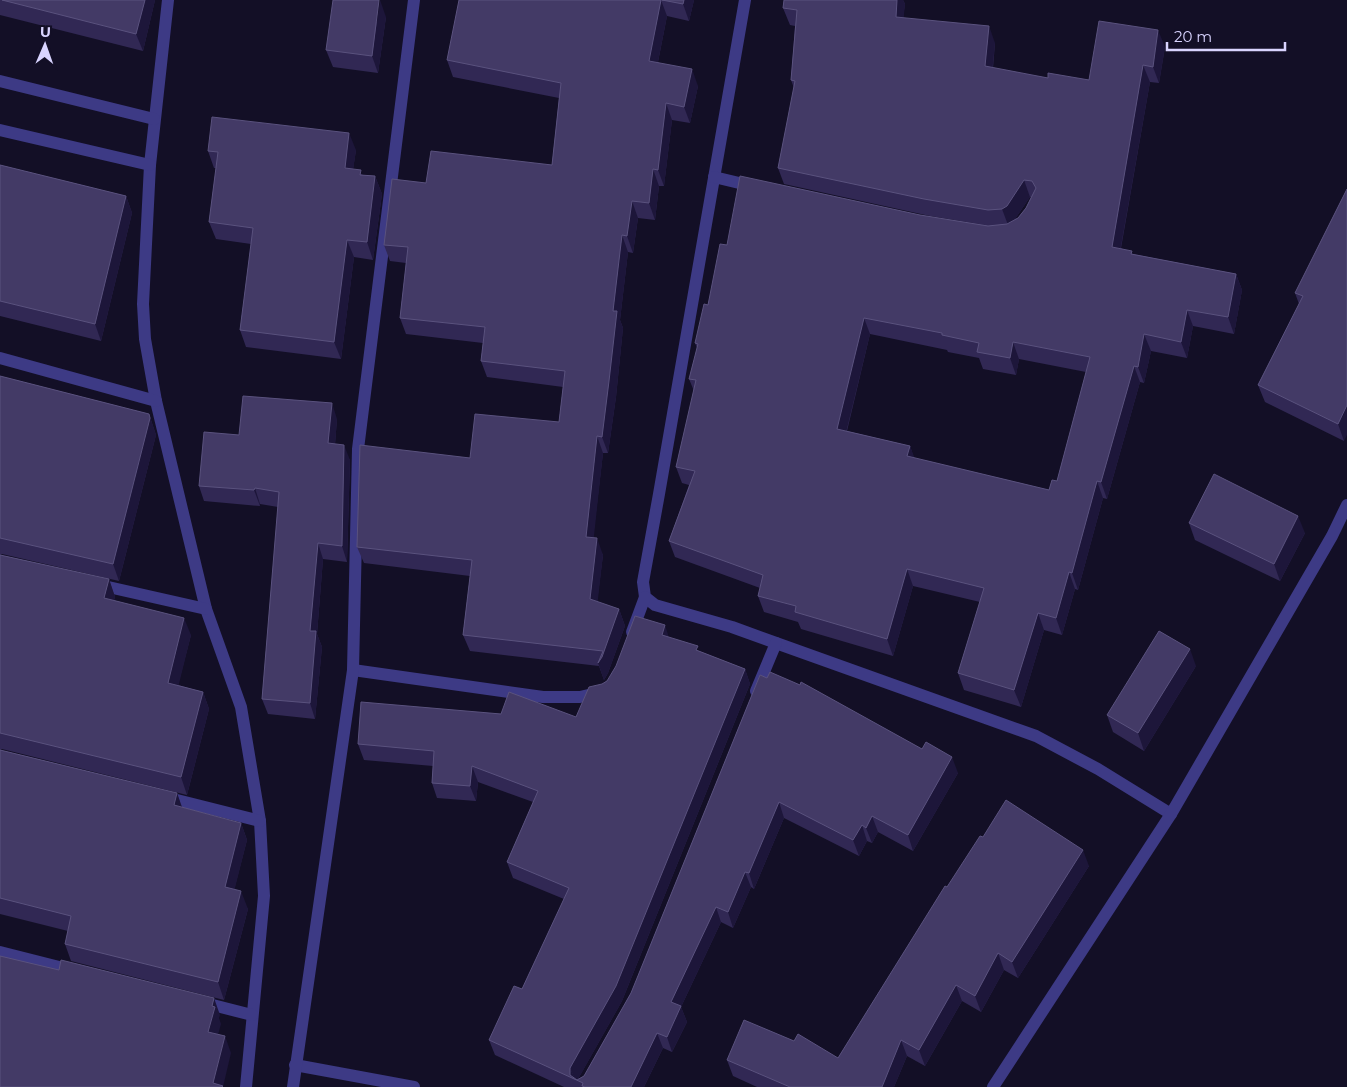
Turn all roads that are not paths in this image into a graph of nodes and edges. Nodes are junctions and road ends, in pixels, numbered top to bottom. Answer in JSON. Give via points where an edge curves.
{"nodes":[{"id":1,"x":168,"y":0,"type":"edge"},
{"id":2,"x":414,"y":0,"type":"edge"},
{"id":3,"x":745,"y":0,"type":"edge"},
{"id":4,"x":0,"y":81,"type":"edge"},
{"id":5,"x":154,"y":119,"type":"junction"},
{"id":6,"x":0,"y":130,"type":"edge"},
{"id":7,"x":150,"y":165,"type":"junction"},
{"id":8,"x":714,"y":177,"type":"junction"},
{"id":9,"x":770,"y":190,"type":"edge"},
{"id":10,"x":0,"y":358,"type":"edge"},
{"id":11,"x":156,"y":401,"type":"junction"},
{"id":12,"x":1347,"y":505,"type":"edge"},
{"id":13,"x":84,"y":581,"type":"edge"},
{"id":14,"x":645,"y":597,"type":"junction"},
{"id":15,"x":206,"y":609,"type":"junction"},
{"id":16,"x":629,"y":641,"type":"edge"},
{"id":17,"x":776,"y":643,"type":"junction"},
{"id":18,"x":353,"y":670,"type":"junction"},
{"id":19,"x":611,"y":684,"type":"edge"},
{"id":20,"x":750,"y":706,"type":"edge"},
{"id":21,"x":154,"y":795,"type":"edge"},
{"id":22,"x":1171,"y":814,"type":"junction"},
{"id":23,"x":260,"y":821,"type":"junction"},
{"id":24,"x":0,"y":952,"type":"edge"},
{"id":25,"x":84,"y":973,"type":"edge"},
{"id":26,"x":187,"y":999,"type":"edge"},
{"id":27,"x":252,"y":1015,"type":"junction"},
{"id":28,"x":295,"y":1065,"type":"junction"},
{"id":29,"x":246,"y":1087,"type":"edge"},
{"id":30,"x":293,"y":1087,"type":"edge"},
{"id":31,"x":414,"y":1087,"type":"edge"},
{"id":32,"x":993,"y":1087,"type":"edge"}],
"edges":[{"from":1,"to":5,"type":"street"},
{"from":2,"to":18,"type":"street","via":[[358,449]]},
{"from":3,"to":8,"type":"street"},
{"from":4,"to":5,"type":"street"},
{"from":5,"to":7,"type":"street"},
{"from":6,"to":7,"type":"street"},
{"from":7,"to":11,"type":"street","via":[[143,304],[145,339]]},
{"from":8,"to":9,"type":"street"},
{"from":8,"to":14,"type":"street","via":[[643,582]]},
{"from":10,"to":11,"type":"street"},
{"from":11,"to":15,"type":"street"},
{"from":12,"to":22,"type":"street"},
{"from":13,"to":15,"type":"street"},
{"from":14,"to":16,"type":"street"},
{"from":14,"to":17,"type":"street","via":[[655,605]]},
{"from":15,"to":23,"type":"street","via":[[240,708]]},
{"from":17,"to":20,"type":"street"},
{"from":17,"to":22,"type":"street","via":[[1036,736]]},
{"from":18,"to":19,"type":"street","via":[[543,697],[580,697],[606,691]]},
{"from":18,"to":28,"type":"street"},
{"from":21,"to":23,"type":"street"},
{"from":22,"to":32,"type":"street"},
{"from":23,"to":27,"type":"street","via":[[264,896]]},
{"from":24,"to":25,"type":"street"},
{"from":26,"to":27,"type":"street"},
{"from":27,"to":29,"type":"street"},
{"from":28,"to":30,"type":"street"},
{"from":28,"to":31,"type":"street"}]}
